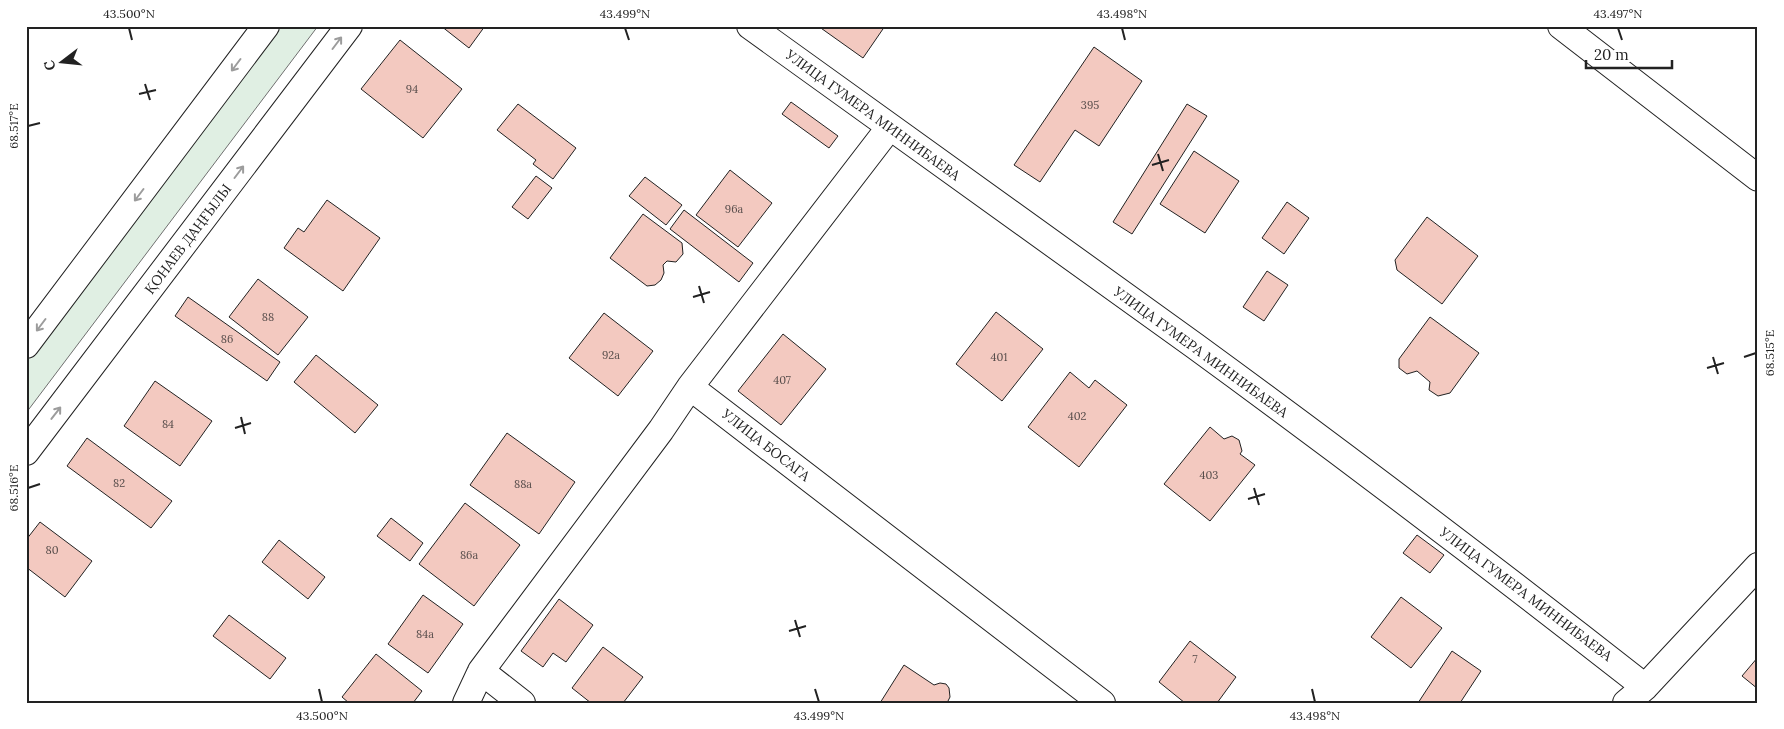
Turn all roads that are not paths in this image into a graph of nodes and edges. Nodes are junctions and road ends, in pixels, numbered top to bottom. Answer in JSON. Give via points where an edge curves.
{"nodes":[{"id":1,"x":266,"y":26,"type":"edge"},
{"id":2,"x":349,"y":26,"type":"edge"},
{"id":3,"x":750,"y":26,"type":"edge"},
{"id":4,"x":1561,"y":26,"type":"edge"},
{"id":5,"x":889,"y":128,"type":"junction"},
{"id":6,"x":1758,"y":178,"type":"edge"},
{"id":7,"x":26,"y":345,"type":"edge"},
{"id":8,"x":690,"y":387,"type":"junction"},
{"id":9,"x":26,"y":452,"type":"edge"},
{"id":10,"x":1756,"y":572,"type":"edge"},
{"id":11,"x":481,"y":671,"type":"junction"},
{"id":12,"x":1636,"y":695,"type":"edge"},
{"id":13,"x":466,"y":703,"type":"edge"},
{"id":14,"x":522,"y":703,"type":"edge"},
{"id":15,"x":1102,"y":703,"type":"edge"}],
"edges":[{"from":1,"to":7,"type":"street","one_way":true},
{"from":9,"to":2,"type":"street","name":"ҚОНАЕВ ДАҢҒЫЛЫ","one_way":true},
{"from":3,"to":5,"type":"street","name":"УЛИЦА ГУМЕРА МИННИБАЕВА"},
{"from":4,"to":6,"type":"street"},
{"from":5,"to":8,"type":"street"},
{"from":5,"to":12,"type":"street","name":"УЛИЦА ГУМЕРА МИННИБАЕВА","via":[[1203,352],[1512,583]]},
{"from":8,"to":11,"type":"street"},
{"from":8,"to":15,"type":"street","name":"УЛИЦА БОСАГА"},
{"from":10,"to":12,"type":"street"},
{"from":11,"to":13,"type":"street"},
{"from":11,"to":14,"type":"street"}]}
